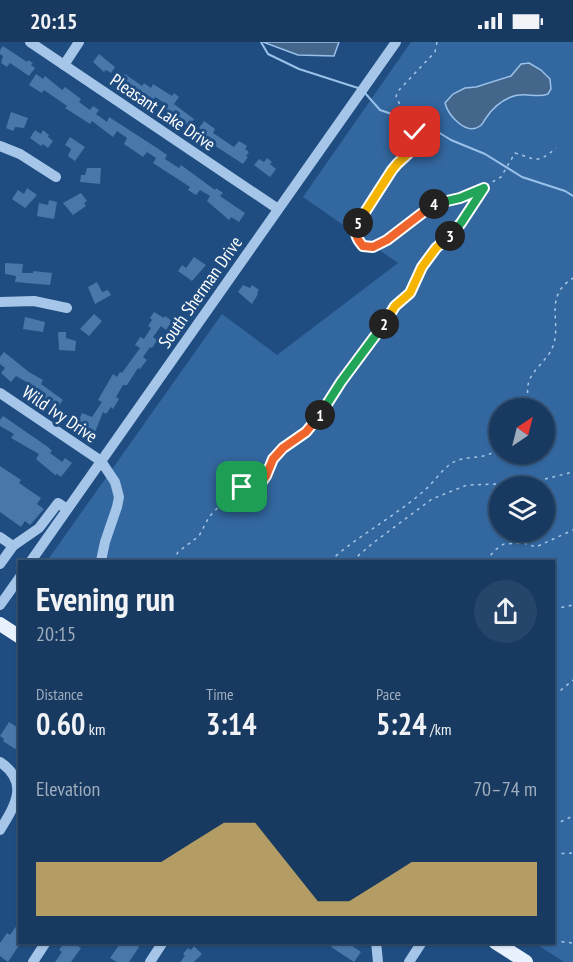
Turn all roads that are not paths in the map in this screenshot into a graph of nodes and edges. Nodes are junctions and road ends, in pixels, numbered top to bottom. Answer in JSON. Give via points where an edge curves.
{"nodes":[{"id":1,"x":30,"y":42,"type":"edge"},
{"id":2,"x":79,"y":42,"type":"edge"},
{"id":3,"x":396,"y":42,"type":"edge"},
{"id":4,"x":64,"y":65,"type":"junction"},
{"id":5,"x":0,"y":146,"type":"edge"},
{"id":6,"x":56,"y":177,"type":"dead end"},
{"id":7,"x":278,"y":209,"type":"junction"},
{"id":8,"x":0,"y":302,"type":"edge"},
{"id":9,"x":67,"y":308,"type":"dead end"},
{"id":10,"x":0,"y":393,"type":"edge"},
{"id":11,"x":101,"y":461,"type":"junction"},
{"id":12,"x":67,"y":509,"type":"junction"},
{"id":13,"x":0,"y":537,"type":"edge"},
{"id":14,"x":13,"y":546,"type":"junction"},
{"id":15,"x":32,"y":560,"type":"edge"},
{"id":16,"x":101,"y":560,"type":"edge"},
{"id":17,"x":0,"y":564,"type":"edge"},
{"id":18,"x":18,"y":580,"type":"edge"},
{"id":19,"x":0,"y":605,"type":"edge"},
{"id":20,"x":0,"y":624,"type":"edge"},
{"id":21,"x":18,"y":636,"type":"edge"},
{"id":22,"x":0,"y":762,"type":"edge"},
{"id":23,"x":0,"y":830,"type":"edge"},
{"id":24,"x":45,"y":944,"type":"edge"},
{"id":25,"x":162,"y":944,"type":"edge"},
{"id":26,"x":376,"y":944,"type":"edge"},
{"id":27,"x":421,"y":944,"type":"edge"},
{"id":28,"x":498,"y":944,"type":"edge"},
{"id":29,"x":33,"y":962,"type":"edge"},
{"id":30,"x":150,"y":962,"type":"edge"},
{"id":31,"x":378,"y":962,"type":"edge"},
{"id":32,"x":409,"y":962,"type":"edge"},
{"id":33,"x":526,"y":962,"type":"edge"}],
"edges":[{"from":1,"to":4,"type":"street","name":"Pleasant Lake Drive"},
{"from":2,"to":4,"type":"street"},
{"from":3,"to":7,"type":"street","name":"South Sherman Drive"},
{"from":4,"to":7,"type":"street","name":"Pleasant Lake Drive"},
{"from":5,"to":6,"type":"street"},
{"from":7,"to":11,"type":"street","name":"South Sherman Drive"},
{"from":8,"to":9,"type":"street","via":[[34,301]]},
{"from":10,"to":11,"type":"street","name":"Wild Ivy Drive"},
{"from":11,"to":12,"type":"street","name":"South Sherman Drive"},
{"from":11,"to":16,"type":"street","via":[[119,496]]},
{"from":12,"to":14,"type":"street","via":[[58,503],[39,528]]},
{"from":12,"to":15,"type":"street","name":"South Sherman Drive"},
{"from":13,"to":14,"type":"street"},
{"from":14,"to":17,"type":"street"},
{"from":18,"to":19,"type":"street"},
{"from":20,"to":21,"type":"main road"},
{"from":22,"to":23,"type":"street","via":[[15,779],[18,793]]},
{"from":24,"to":29,"type":"street"},
{"from":25,"to":30,"type":"street"},
{"from":26,"to":31,"type":"street"},
{"from":27,"to":32,"type":"street"},
{"from":28,"to":33,"type":"main road"}]}
